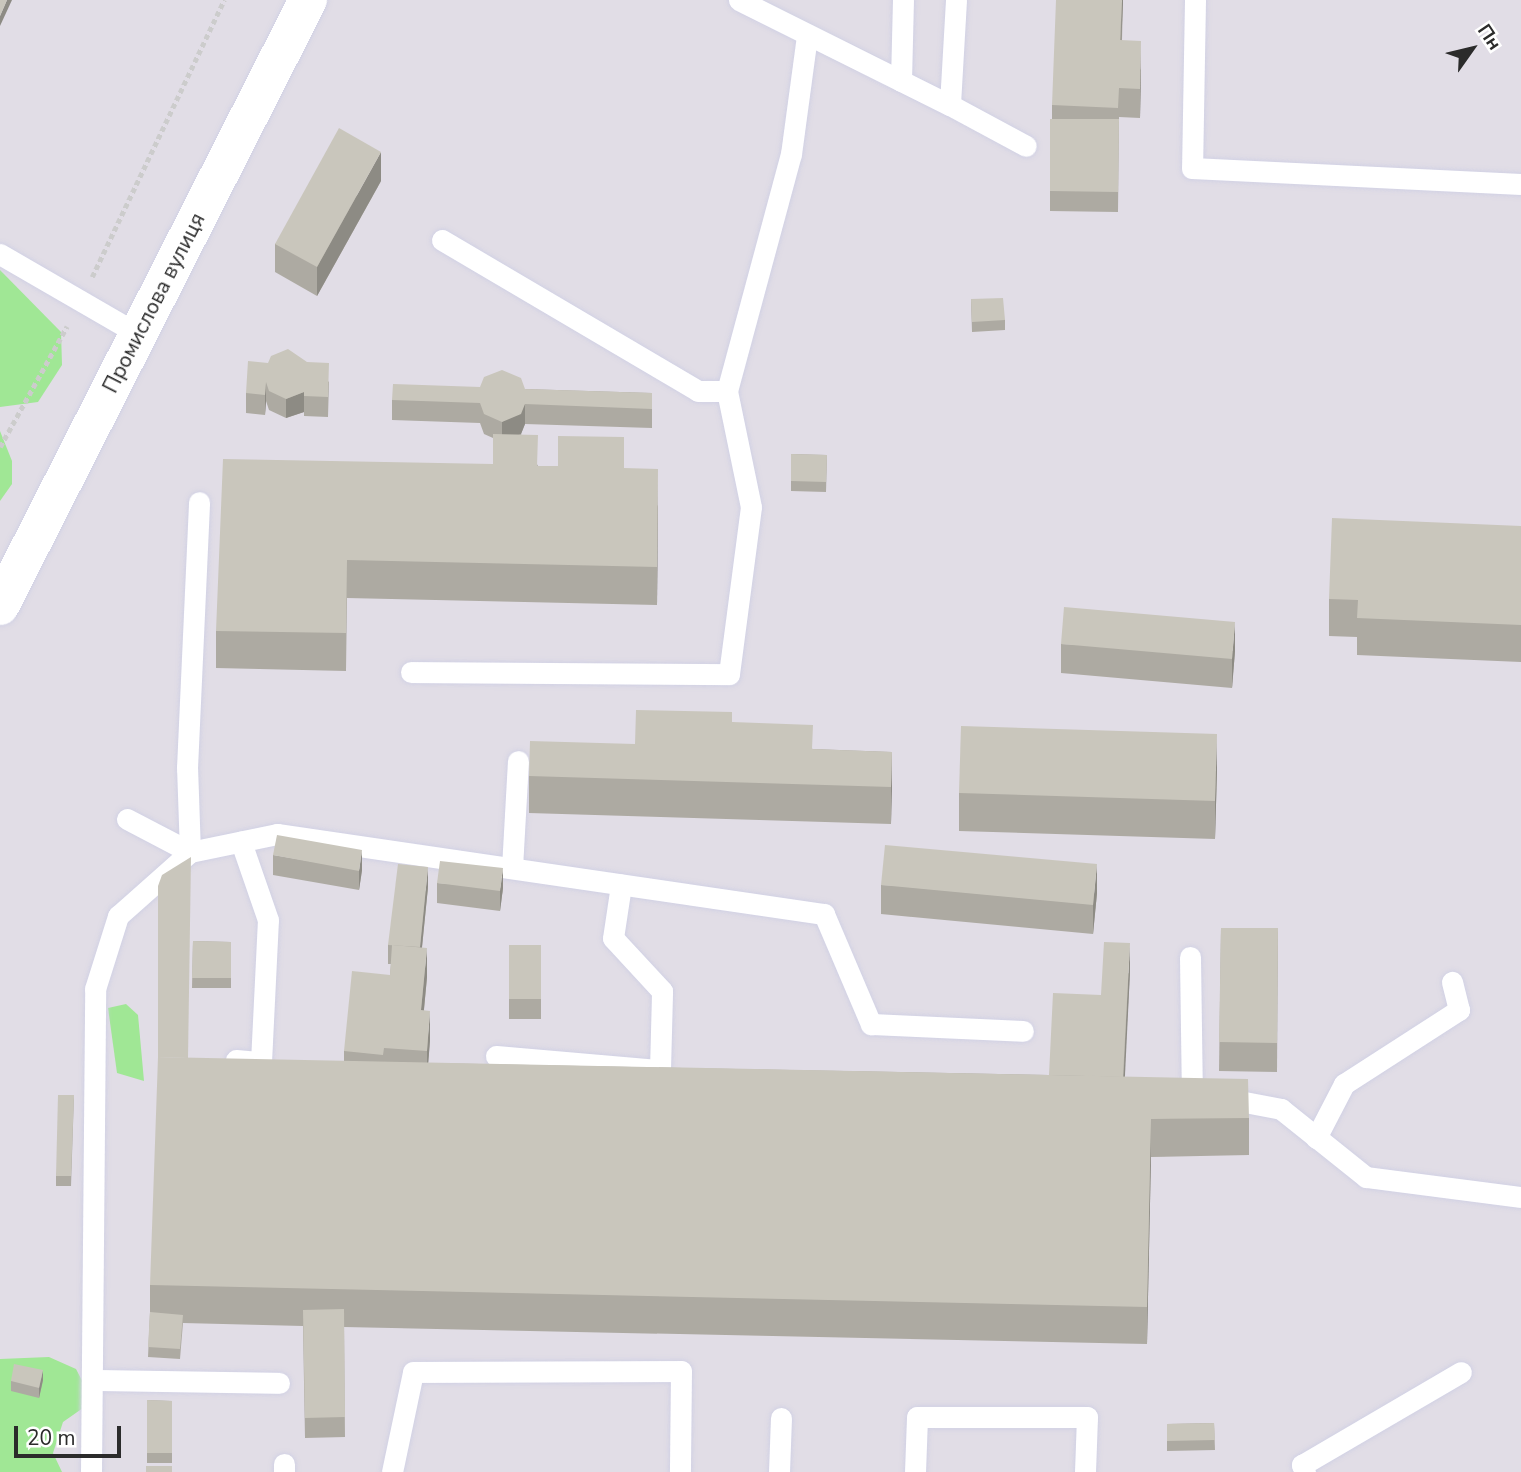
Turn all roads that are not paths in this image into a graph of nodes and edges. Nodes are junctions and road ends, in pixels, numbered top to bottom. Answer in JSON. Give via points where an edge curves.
{"nodes":[{"id":1,"x":308,"y":0,"type":"edge"},
{"id":2,"x":739,"y":0,"type":"edge"},
{"id":3,"x":903,"y":0,"type":"edge"},
{"id":4,"x":956,"y":0,"type":"edge"},
{"id":5,"x":1195,"y":0,"type":"edge"},
{"id":6,"x":807,"y":35,"type":"junction"},
{"id":7,"x":901,"y":81,"type":"junction"},
{"id":8,"x":950,"y":105,"type":"junction"},
{"id":9,"x":1026,"y":146,"type":"dead end"},
{"id":10,"x":1521,"y":184,"type":"edge"},
{"id":11,"x":442,"y":240,"type":"dead end"},
{"id":12,"x":0,"y":254,"type":"edge"},
{"id":13,"x":138,"y":334,"type":"junction"},
{"id":14,"x":727,"y":391,"type":"junction"},
{"id":15,"x":199,"y":502,"type":"dead end"},
{"id":16,"x":0,"y":606,"type":"edge"},
{"id":17,"x":411,"y":672,"type":"dead end"},
{"id":18,"x":517,"y":761,"type":"dead end"},
{"id":19,"x":127,"y":819,"type":"dead end"},
{"id":20,"x":241,"y":842,"type":"junction"},
{"id":21,"x":190,"y":852,"type":"junction"},
{"id":22,"x":512,"y":868,"type":"junction"},
{"id":23,"x":621,"y":884,"type":"junction"},
{"id":24,"x":1190,"y":957,"type":"dead end"},
{"id":25,"x":1452,"y":982,"type":"dead end"},
{"id":26,"x":1023,"y":1031,"type":"dead end"},
{"id":27,"x":496,"y":1056,"type":"dead end"},
{"id":28,"x":220,"y":1059,"type":"edge"},
{"id":29,"x":1316,"y":1138,"type":"junction"},
{"id":30,"x":1521,"y":1197,"type":"edge"},
{"id":31,"x":1461,"y":1372,"type":"dead end"},
{"id":32,"x":92,"y":1380,"type":"junction"},
{"id":33,"x":278,"y":1383,"type":"dead end"},
{"id":34,"x":781,"y":1418,"type":"dead end"},
{"id":35,"x":91,"y":1472,"type":"edge"},
{"id":36,"x":391,"y":1472,"type":"edge"},
{"id":37,"x":680,"y":1472,"type":"edge"},
{"id":38,"x":779,"y":1472,"type":"edge"},
{"id":39,"x":915,"y":1472,"type":"edge"},
{"id":40,"x":1086,"y":1472,"type":"edge"},
{"id":41,"x":1305,"y":1472,"type":"edge"}],
"edges":[{"from":1,"to":13,"type":"street","name":"Промислова вулиця"},
{"from":2,"to":6,"type":"lane"},
{"from":3,"to":7,"type":"lane"},
{"from":4,"to":8,"type":"lane"},
{"from":5,"to":10,"type":"lane","via":[[1192,168]]},
{"from":6,"to":7,"type":"lane"},
{"from":6,"to":14,"type":"lane","via":[[791,154]]},
{"from":7,"to":8,"type":"lane"},
{"from":8,"to":9,"type":"lane"},
{"from":11,"to":14,"type":"lane","via":[[698,391]]},
{"from":12,"to":13,"type":"lane"},
{"from":13,"to":16,"type":"street","name":"Промислова вулиця"},
{"from":14,"to":17,"type":"lane","via":[[751,508],[729,674]]},
{"from":15,"to":21,"type":"lane","via":[[187,768]]},
{"from":18,"to":22,"type":"lane"},
{"from":19,"to":21,"type":"lane"},
{"from":20,"to":21,"type":"lane"},
{"from":20,"to":22,"type":"lane","via":[[277,834]]},
{"from":20,"to":28,"type":"lane","via":[[268,920],[261,1062]]},
{"from":21,"to":32,"type":"lane","via":[[118,916],[95,989]]},
{"from":22,"to":23,"type":"lane"},
{"from":23,"to":26,"type":"lane","via":[[824,914],[872,1024]]},
{"from":23,"to":27,"type":"lane","via":[[613,938],[662,991],[660,1070]]},
{"from":24,"to":29,"type":"lane","via":[[1192,1092],[1281,1109]]},
{"from":25,"to":29,"type":"lane","via":[[1459,1010],[1344,1084]]},
{"from":29,"to":30,"type":"lane","via":[[1366,1177]]},
{"from":31,"to":41,"type":"lane","via":[[1302,1465]]},
{"from":32,"to":33,"type":"lane"},
{"from":32,"to":35,"type":"lane"},
{"from":34,"to":38,"type":"lane"},
{"from":36,"to":37,"type":"lane","via":[[413,1372],[681,1371]]},
{"from":39,"to":40,"type":"lane","via":[[917,1417],[1087,1417]]}]}
